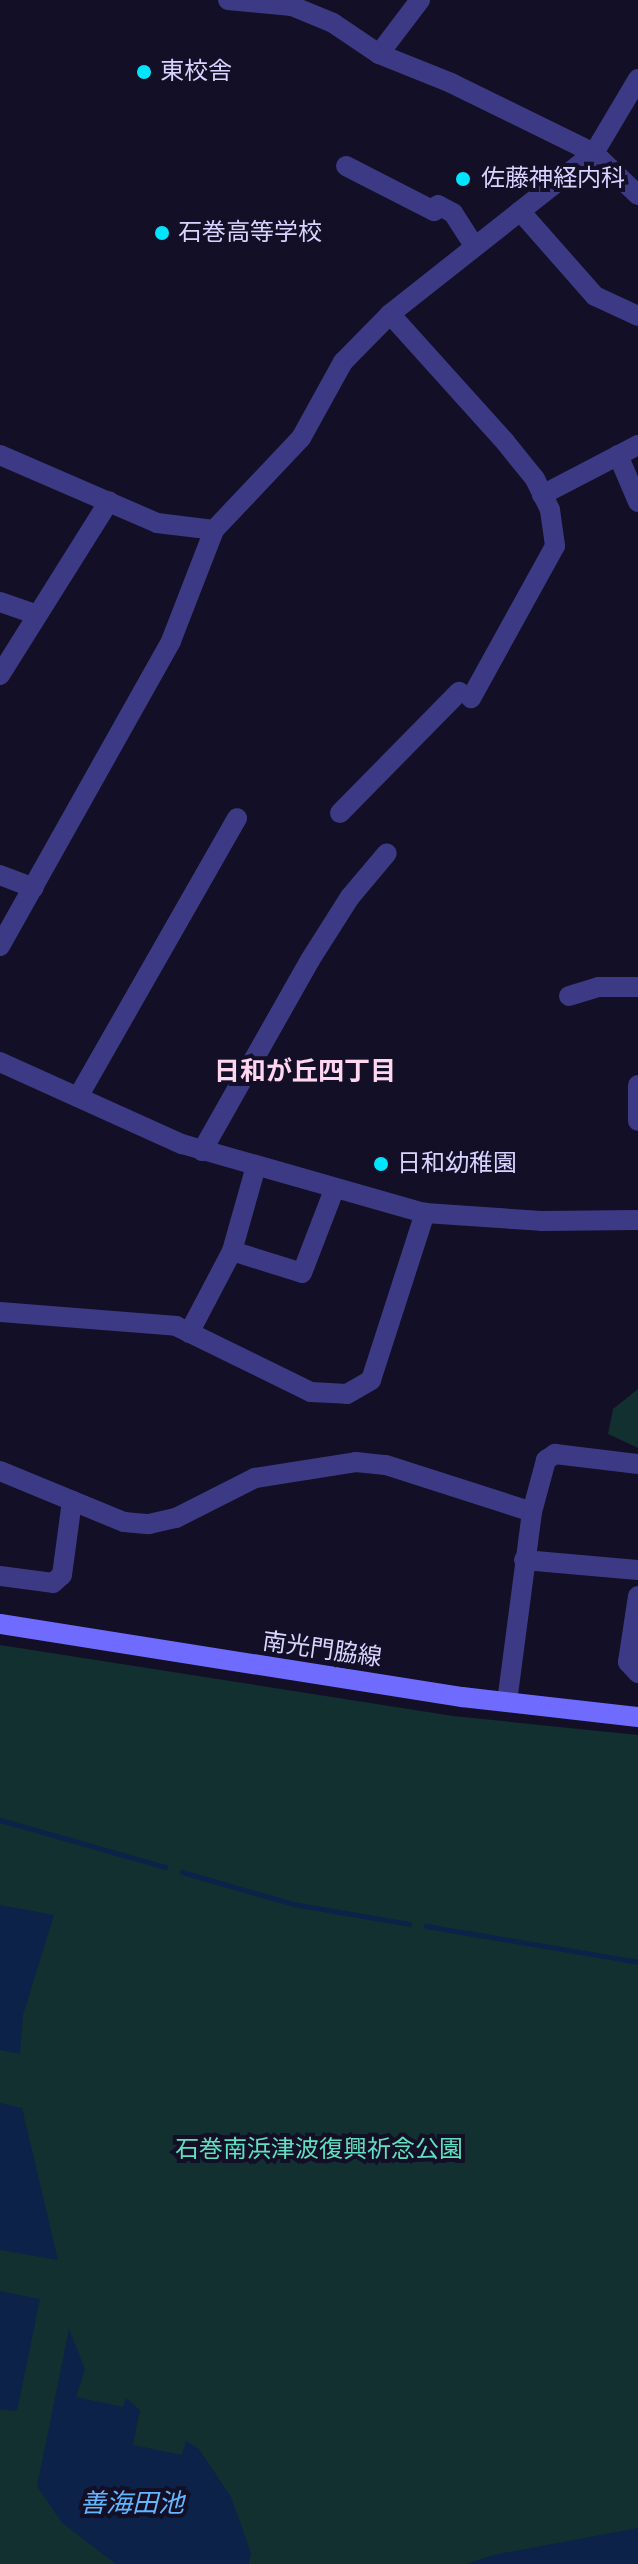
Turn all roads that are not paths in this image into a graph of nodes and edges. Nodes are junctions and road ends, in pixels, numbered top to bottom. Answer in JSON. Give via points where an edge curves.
{"nodes":[{"id":1,"x":228,"y":0,"type":"edge"},
{"id":2,"x":420,"y":0,"type":"edge"},
{"id":3,"x":293,"y":3,"type":"edge"},
{"id":4,"x":379,"y":54,"type":"junction"},
{"id":5,"x":638,"y":79,"type":"edge"},
{"id":6,"x":594,"y":153,"type":"junction"},
{"id":7,"x":346,"y":166,"type":"dead end"},
{"id":8,"x":638,"y":195,"type":"edge"},
{"id":9,"x":520,"y":211,"type":"junction"},
{"id":10,"x":475,"y":247,"type":"junction"},
{"id":11,"x":390,"y":314,"type":"junction"},
{"id":12,"x":638,"y":316,"type":"edge"},
{"id":13,"x":638,"y":445,"type":"edge"},
{"id":14,"x":0,"y":455,"type":"edge"},
{"id":15,"x":618,"y":455,"type":"junction"},
{"id":16,"x":542,"y":495,"type":"junction"},
{"id":17,"x":109,"y":501,"type":"junction"},
{"id":18,"x":638,"y":502,"type":"edge"},
{"id":19,"x":214,"y":530,"type":"junction"},
{"id":20,"x":0,"y":602,"type":"edge"},
{"id":21,"x":37,"y":615,"type":"junction"},
{"id":22,"x":0,"y":675,"type":"edge"},
{"id":23,"x":340,"y":813,"type":"dead end"},
{"id":24,"x":237,"y":818,"type":"dead end"},
{"id":25,"x":387,"y":853,"type":"dead end"},
{"id":26,"x":0,"y":875,"type":"edge"},
{"id":27,"x":34,"y":888,"type":"junction"},
{"id":28,"x":0,"y":946,"type":"edge"},
{"id":29,"x":638,"y":987,"type":"edge"},
{"id":30,"x":569,"y":996,"type":"dead end"},
{"id":31,"x":0,"y":1062,"type":"edge"},
{"id":32,"x":638,"y":1085,"type":"edge"},
{"id":33,"x":78,"y":1097,"type":"junction"},
{"id":34,"x":638,"y":1121,"type":"edge"},
{"id":35,"x":202,"y":1151,"type":"junction"},
{"id":36,"x":256,"y":1166,"type":"junction"},
{"id":37,"x":334,"y":1190,"type":"junction"},
{"id":38,"x":425,"y":1213,"type":"junction"},
{"id":39,"x":638,"y":1220,"type":"edge"},
{"id":40,"x":232,"y":1251,"type":"junction"},
{"id":41,"x":0,"y":1312,"type":"edge"},
{"id":42,"x":189,"y":1333,"type":"junction"},
{"id":43,"x":638,"y":1464,"type":"edge"},
{"id":44,"x":0,"y":1471,"type":"edge"},
{"id":45,"x":72,"y":1501,"type":"junction"},
{"id":46,"x":532,"y":1512,"type":"junction"},
{"id":47,"x":524,"y":1560,"type":"junction"},
{"id":48,"x":638,"y":1570,"type":"edge"},
{"id":49,"x":0,"y":1576,"type":"edge"},
{"id":50,"x":638,"y":1596,"type":"edge"},
{"id":51,"x":0,"y":1624,"type":"edge"},
{"id":52,"x":638,"y":1673,"type":"edge"},
{"id":53,"x":507,"y":1702,"type":"junction"},
{"id":54,"x":638,"y":1717,"type":"edge"}],
"edges":[{"from":1,"to":3,"type":"street"},
{"from":2,"to":4,"type":"street"},
{"from":3,"to":4,"type":"street"},
{"from":4,"to":6,"type":"street"},
{"from":5,"to":6,"type":"street"},
{"from":6,"to":8,"type":"street"},
{"from":6,"to":9,"type":"street"},
{"from":7,"to":10,"type":"street","via":[[434,211],[438,205],[453,213]]},
{"from":9,"to":10,"type":"street"},
{"from":9,"to":12,"type":"street","via":[[595,296]]},
{"from":10,"to":11,"type":"street"},
{"from":11,"to":16,"type":"street","via":[[506,443]]},
{"from":11,"to":19,"type":"street","via":[[343,362],[301,438]]},
{"from":13,"to":15,"type":"street"},
{"from":14,"to":17,"type":"street"},
{"from":15,"to":16,"type":"street"},
{"from":15,"to":18,"type":"street"},
{"from":16,"to":23,"type":"street","via":[[555,546],[465,695]]},
{"from":17,"to":19,"type":"street","via":[[157,523]]},
{"from":17,"to":21,"type":"street"},
{"from":19,"to":27,"type":"street","via":[[171,641]]},
{"from":20,"to":21,"type":"street"},
{"from":21,"to":22,"type":"street"},
{"from":24,"to":33,"type":"street"},
{"from":25,"to":35,"type":"street","via":[[350,897],[310,960]]},
{"from":26,"to":27,"type":"street"},
{"from":27,"to":28,"type":"street"},
{"from":29,"to":30,"type":"street","via":[[598,987]]},
{"from":31,"to":33,"type":"street"},
{"from":32,"to":34,"type":"street"},
{"from":33,"to":35,"type":"street"},
{"from":35,"to":36,"type":"street"},
{"from":36,"to":37,"type":"street"},
{"from":36,"to":40,"type":"street"},
{"from":37,"to":38,"type":"street"},
{"from":37,"to":40,"type":"street","via":[[302,1273]]},
{"from":38,"to":39,"type":"street","via":[[541,1221]]},
{"from":38,"to":42,"type":"street","via":[[371,1380],[362,1388],[327,1397],[311,1392]]},
{"from":40,"to":42,"type":"street"},
{"from":41,"to":42,"type":"street","via":[[122,1319],[176,1326]]},
{"from":43,"to":46,"type":"street","via":[[555,1454],[546,1460]]},
{"from":44,"to":45,"type":"street"},
{"from":45,"to":46,"type":"street","via":[[124,1522],[149,1524],[176,1518],[255,1478],[356,1462],[386,1465]]},
{"from":45,"to":49,"type":"street","via":[[62,1575],[53,1583]]},
{"from":46,"to":47,"type":"street"},
{"from":47,"to":48,"type":"street"},
{"from":47,"to":53,"type":"street"},
{"from":50,"to":52,"type":"street","via":[[628,1662]]},
{"from":51,"to":53,"type":"street","name":"南光門脇線"},
{"from":53,"to":54,"type":"street","name":"南光門脇線"}]}
